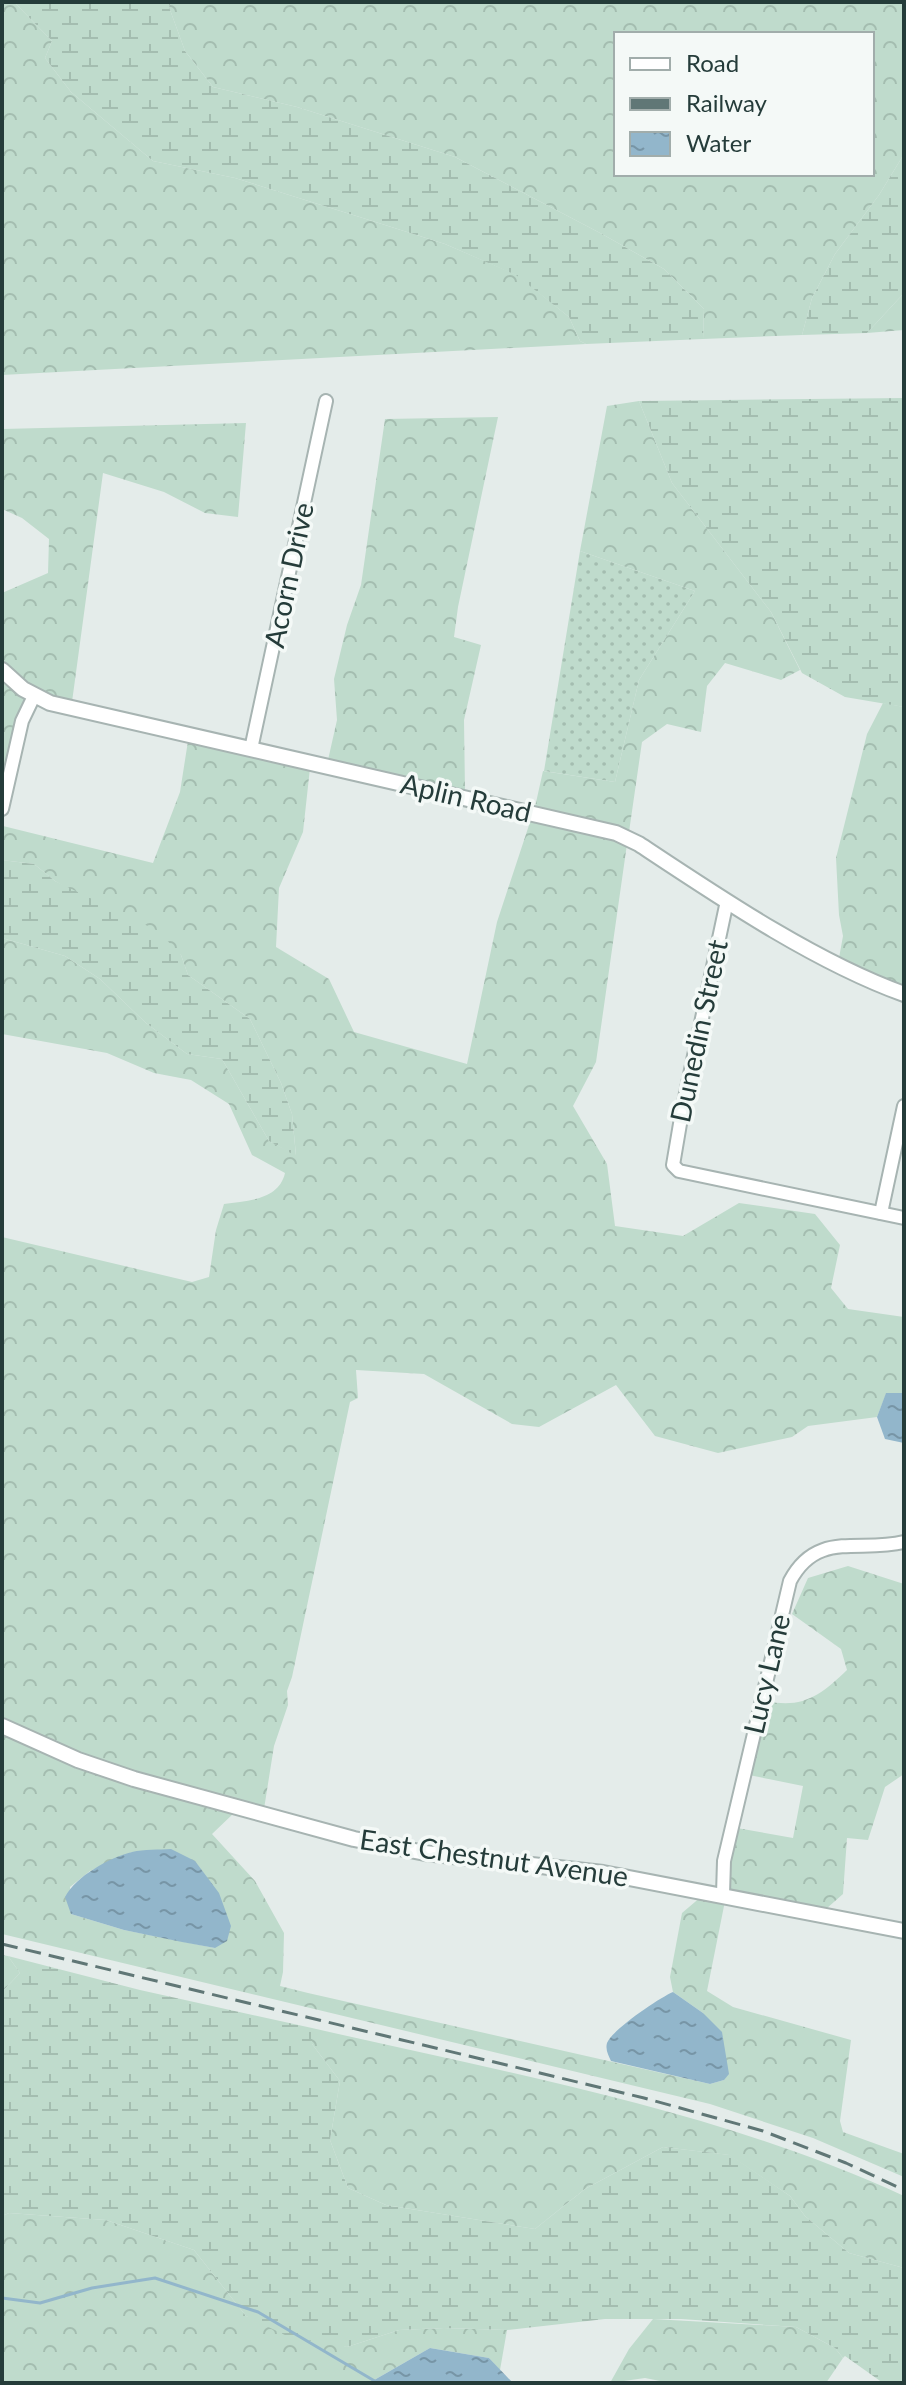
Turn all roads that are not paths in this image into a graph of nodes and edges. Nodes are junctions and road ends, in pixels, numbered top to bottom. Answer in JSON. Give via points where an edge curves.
{"nodes":[{"id":1,"x":326,"y":401,"type":"dead end"},
{"id":2,"x":2,"y":670,"type":"edge"},
{"id":3,"x":34,"y":696,"type":"junction"},
{"id":4,"x":251,"y":749,"type":"junction"},
{"id":5,"x":2,"y":809,"type":"edge"},
{"id":6,"x":727,"y":901,"type":"junction"},
{"id":7,"x":904,"y":994,"type":"edge"},
{"id":8,"x":904,"y":1106,"type":"edge"},
{"id":9,"x":881,"y":1213,"type":"junction"},
{"id":10,"x":904,"y":1218,"type":"edge"},
{"id":11,"x":904,"y":1542,"type":"edge"},
{"id":12,"x":2,"y":1726,"type":"edge"},
{"id":13,"x":723,"y":1894,"type":"junction"},
{"id":14,"x":904,"y":1931,"type":"edge"}],
"edges":[{"from":1,"to":4,"type":"street","name":"Acorn Drive"},
{"from":2,"to":3,"type":"street","name":"Aplin Road"},
{"from":3,"to":4,"type":"street","name":"Aplin Road"},
{"from":3,"to":5,"type":"street","via":[[22,721]]},
{"from":4,"to":6,"type":"street","name":"Aplin Road","via":[[606,830],[639,844]]},
{"from":6,"to":7,"type":"street","name":"Aplin Road","via":[[859,976]]},
{"from":6,"to":9,"type":"street","name":"Dunedin Street","via":[[672,1161],[679,1171]]},
{"from":8,"to":9,"type":"street"},
{"from":9,"to":10,"type":"street"},
{"from":11,"to":13,"type":"street","name":"Lucy Lane","via":[[826,1548],[812,1554],[795,1573],[782,1609],[724,1861]]},
{"from":12,"to":13,"type":"street","name":"East Chestnut Avenue","via":[[113,1772],[354,1839]]},
{"from":13,"to":14,"type":"street","name":"East Chestnut Avenue"}]}
